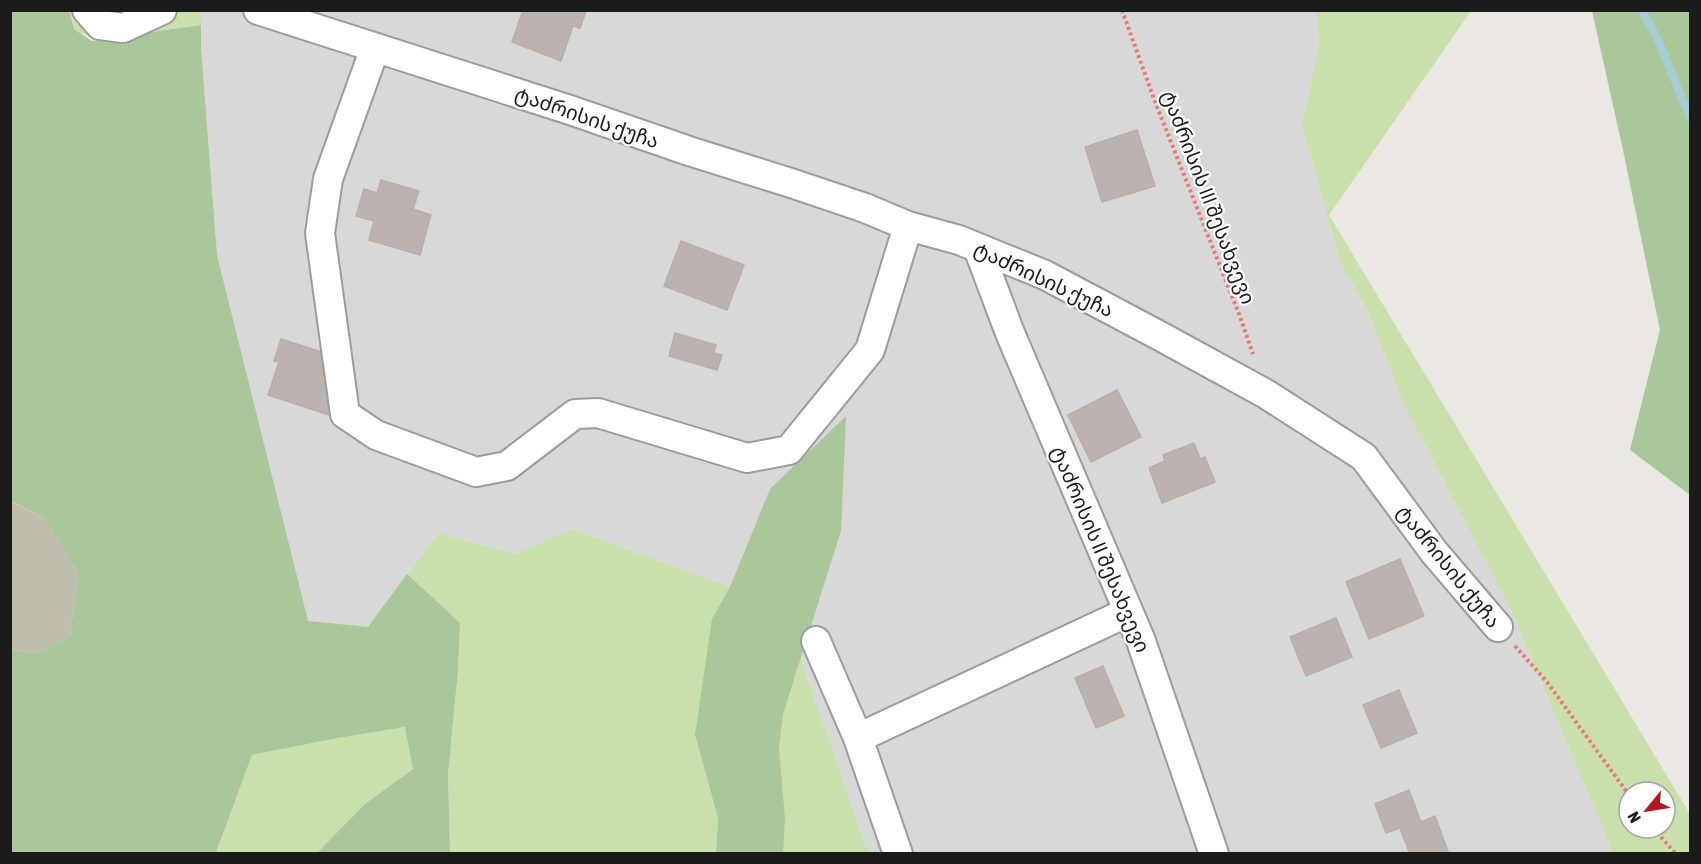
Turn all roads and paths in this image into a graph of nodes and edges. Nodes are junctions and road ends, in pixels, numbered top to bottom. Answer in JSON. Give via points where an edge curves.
{"nodes":[{"id":1,"x":87,"y":10,"type":"edge"},
{"id":2,"x":162,"y":10,"type":"edge"},
{"id":3,"x":258,"y":10,"type":"edge"},
{"id":4,"x":1122,"y":10,"type":"edge"},
{"id":5,"x":375,"y":48,"type":"junction"},
{"id":6,"x":908,"y":226,"type":"junction"},
{"id":7,"x":978,"y":248,"type":"junction"},
{"id":8,"x":1266,"y":394,"type":"junction"},
{"id":9,"x":1128,"y":612,"type":"junction"},
{"id":10,"x":1498,"y":627,"type":"joint"},
{"id":11,"x":816,"y":640,"type":"dead end"},
{"id":12,"x":858,"y":738,"type":"junction"},
{"id":13,"x":1618,"y":780,"type":"edge"},
{"id":14,"x":1664,"y":840,"type":"edge"},
{"id":15,"x":898,"y":854,"type":"edge"},
{"id":16,"x":1214,"y":854,"type":"edge"},
{"id":17,"x":1676,"y":854,"type":"edge"}],
"edges":[{"from":1,"to":2,"type":"street","via":[[100,25],[123,28]]},
{"from":3,"to":5,"type":"street","name":"ტაძრისის ქუჩა"},
{"from":4,"to":8,"type":"path","name":"ტაძრისის III შესახვევი"},
{"from":5,"to":6,"type":"street","name":"ტაძრისის ქუჩა","via":[[794,184]]},
{"from":5,"to":6,"type":"street","via":[[328,179],[320,233],[345,414],[376,435],[476,472],[507,466],[575,414],[598,413],[747,458],[789,450],[870,350]]},
{"from":6,"to":7,"type":"street","name":"ტაძრისის ქუჩა"},
{"from":7,"to":8,"type":"street","name":"ტაძრისის ქუჩა","via":[[1045,274]]},
{"from":7,"to":9,"type":"street","name":"ტაძრისის II შესახვევი"},
{"from":8,"to":10,"type":"street","name":"ტაძრისის ქუჩა","via":[[1364,457],[1434,552]]},
{"from":9,"to":12,"type":"street"},
{"from":9,"to":16,"type":"street","name":"ტაძრისის II შესახვევი"},
{"from":10,"to":13,"type":"path","name":"ტაძრისის ქუჩა","via":[[1547,682]]},
{"from":11,"to":12,"type":"street"},
{"from":12,"to":15,"type":"street"},
{"from":14,"to":17,"type":"path"}]}
